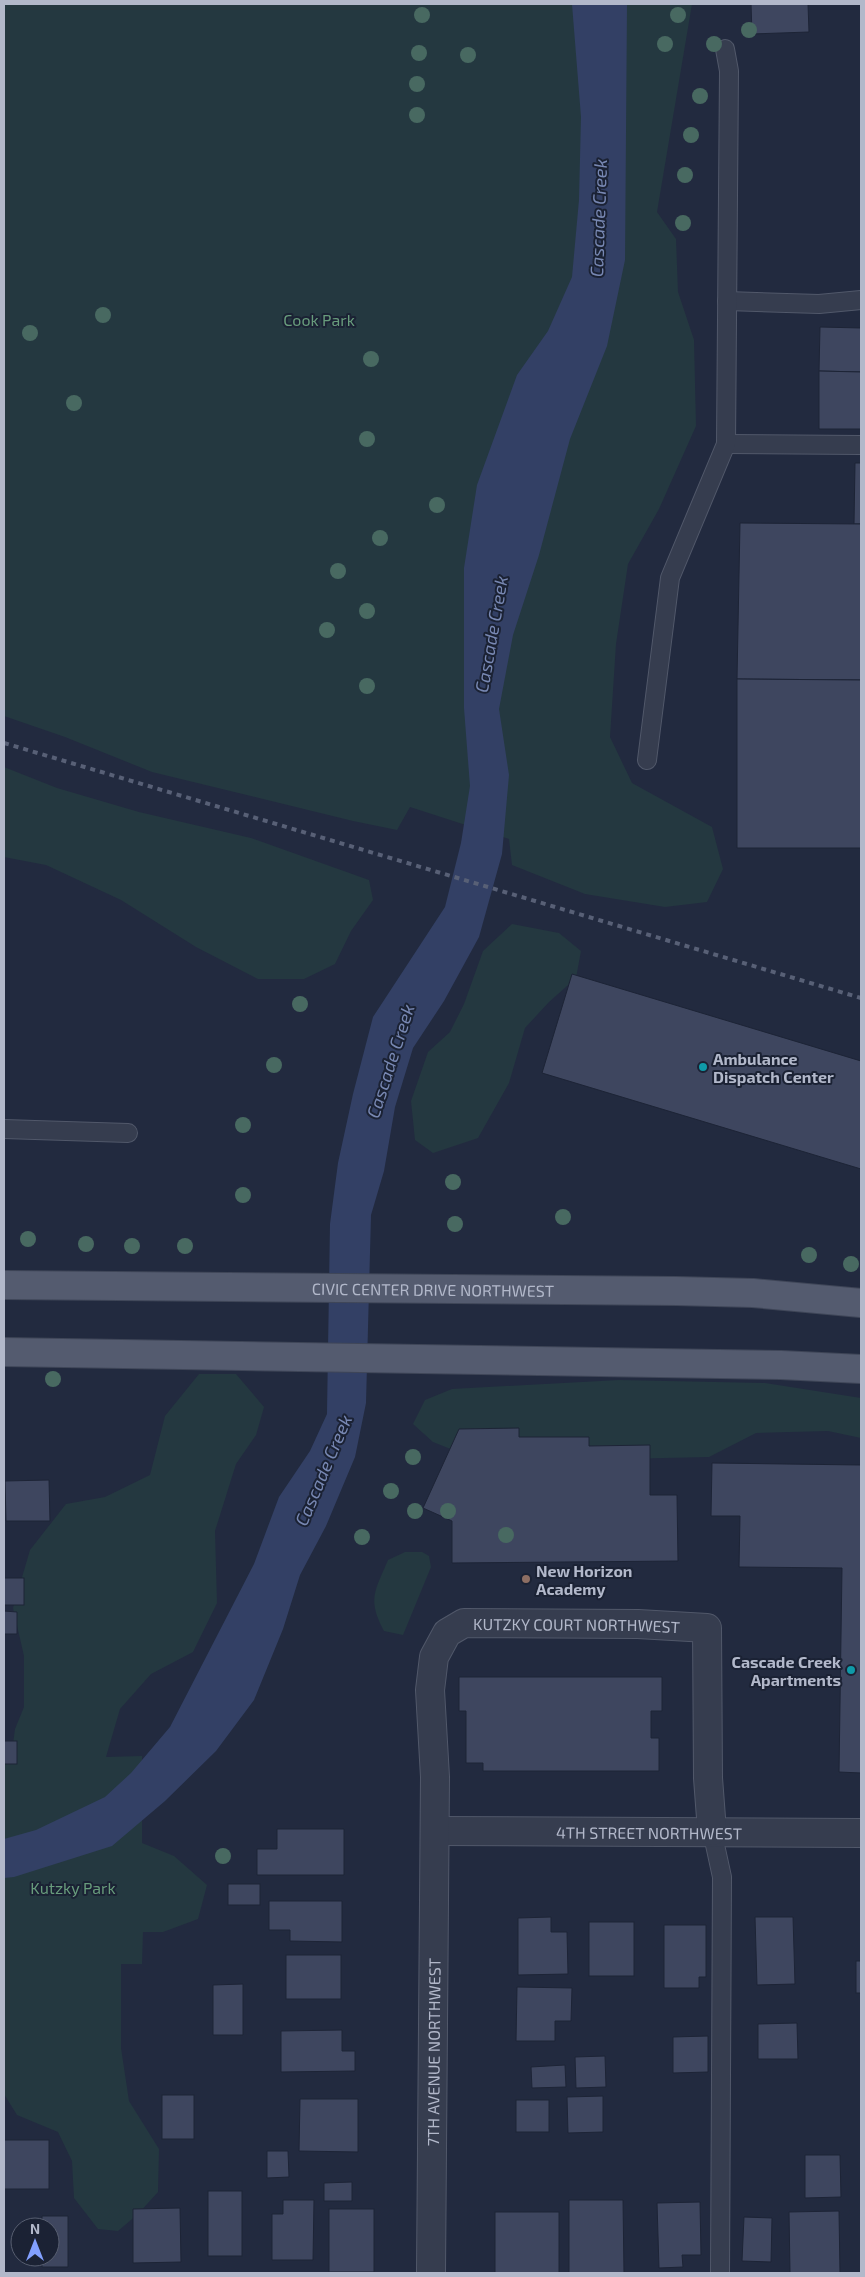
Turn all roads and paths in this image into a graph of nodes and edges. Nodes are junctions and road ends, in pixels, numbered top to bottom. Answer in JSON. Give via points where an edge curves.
{"nodes":[{"id":1,"x":725,"y":49,"type":"dead end"},
{"id":2,"x":861,"y":300,"type":"edge"},
{"id":3,"x":727,"y":301,"type":"junction"},
{"id":4,"x":726,"y":444,"type":"junction"},
{"id":5,"x":861,"y":445,"type":"edge"},
{"id":6,"x":647,"y":760,"type":"dead end"},
{"id":7,"x":4,"y":1129,"type":"edge"},
{"id":8,"x":128,"y":1133,"type":"dead end"},
{"id":9,"x":4,"y":1286,"type":"edge"},
{"id":10,"x":861,"y":1303,"type":"edge"},
{"id":11,"x":4,"y":1352,"type":"edge"},
{"id":12,"x":861,"y":1369,"type":"edge"},
{"id":13,"x":435,"y":1831,"type":"junction"},
{"id":14,"x":712,"y":1831,"type":"junction"},
{"id":15,"x":861,"y":1833,"type":"edge"},
{"id":16,"x":430,"y":2273,"type":"edge"},
{"id":17,"x":720,"y":2273,"type":"edge"}],
"edges":[{"from":1,"to":3,"type":"lane","via":[[729,71]]},
{"from":2,"to":3,"type":"lane","via":[[819,304]]},
{"from":3,"to":4,"type":"lane"},
{"from":4,"to":5,"type":"lane"},
{"from":4,"to":6,"type":"lane","via":[[670,578]]},
{"from":7,"to":8,"type":"lane"},
{"from":9,"to":10,"type":"main road","name":"CIVIC CENTER DRIVE NORTHWEST","via":[[753,1294]]},
{"from":11,"to":12,"type":"main road"},
{"from":13,"to":14,"type":"street","name":"4TH STREET NORTHWEST"},
{"from":13,"to":14,"type":"street","name":"KUTZKY COURT NORTHWEST","via":[[430,1690],[434,1657],[447,1634],[464,1623],[504,1622],[707,1628],[708,1778]]},
{"from":13,"to":16,"type":"street","name":"7TH AVENUE NORTHWEST"},
{"from":14,"to":15,"type":"street","name":"4TH STREET NORTHWEST"},
{"from":14,"to":17,"type":"lane","via":[[722,1877]]}]}
